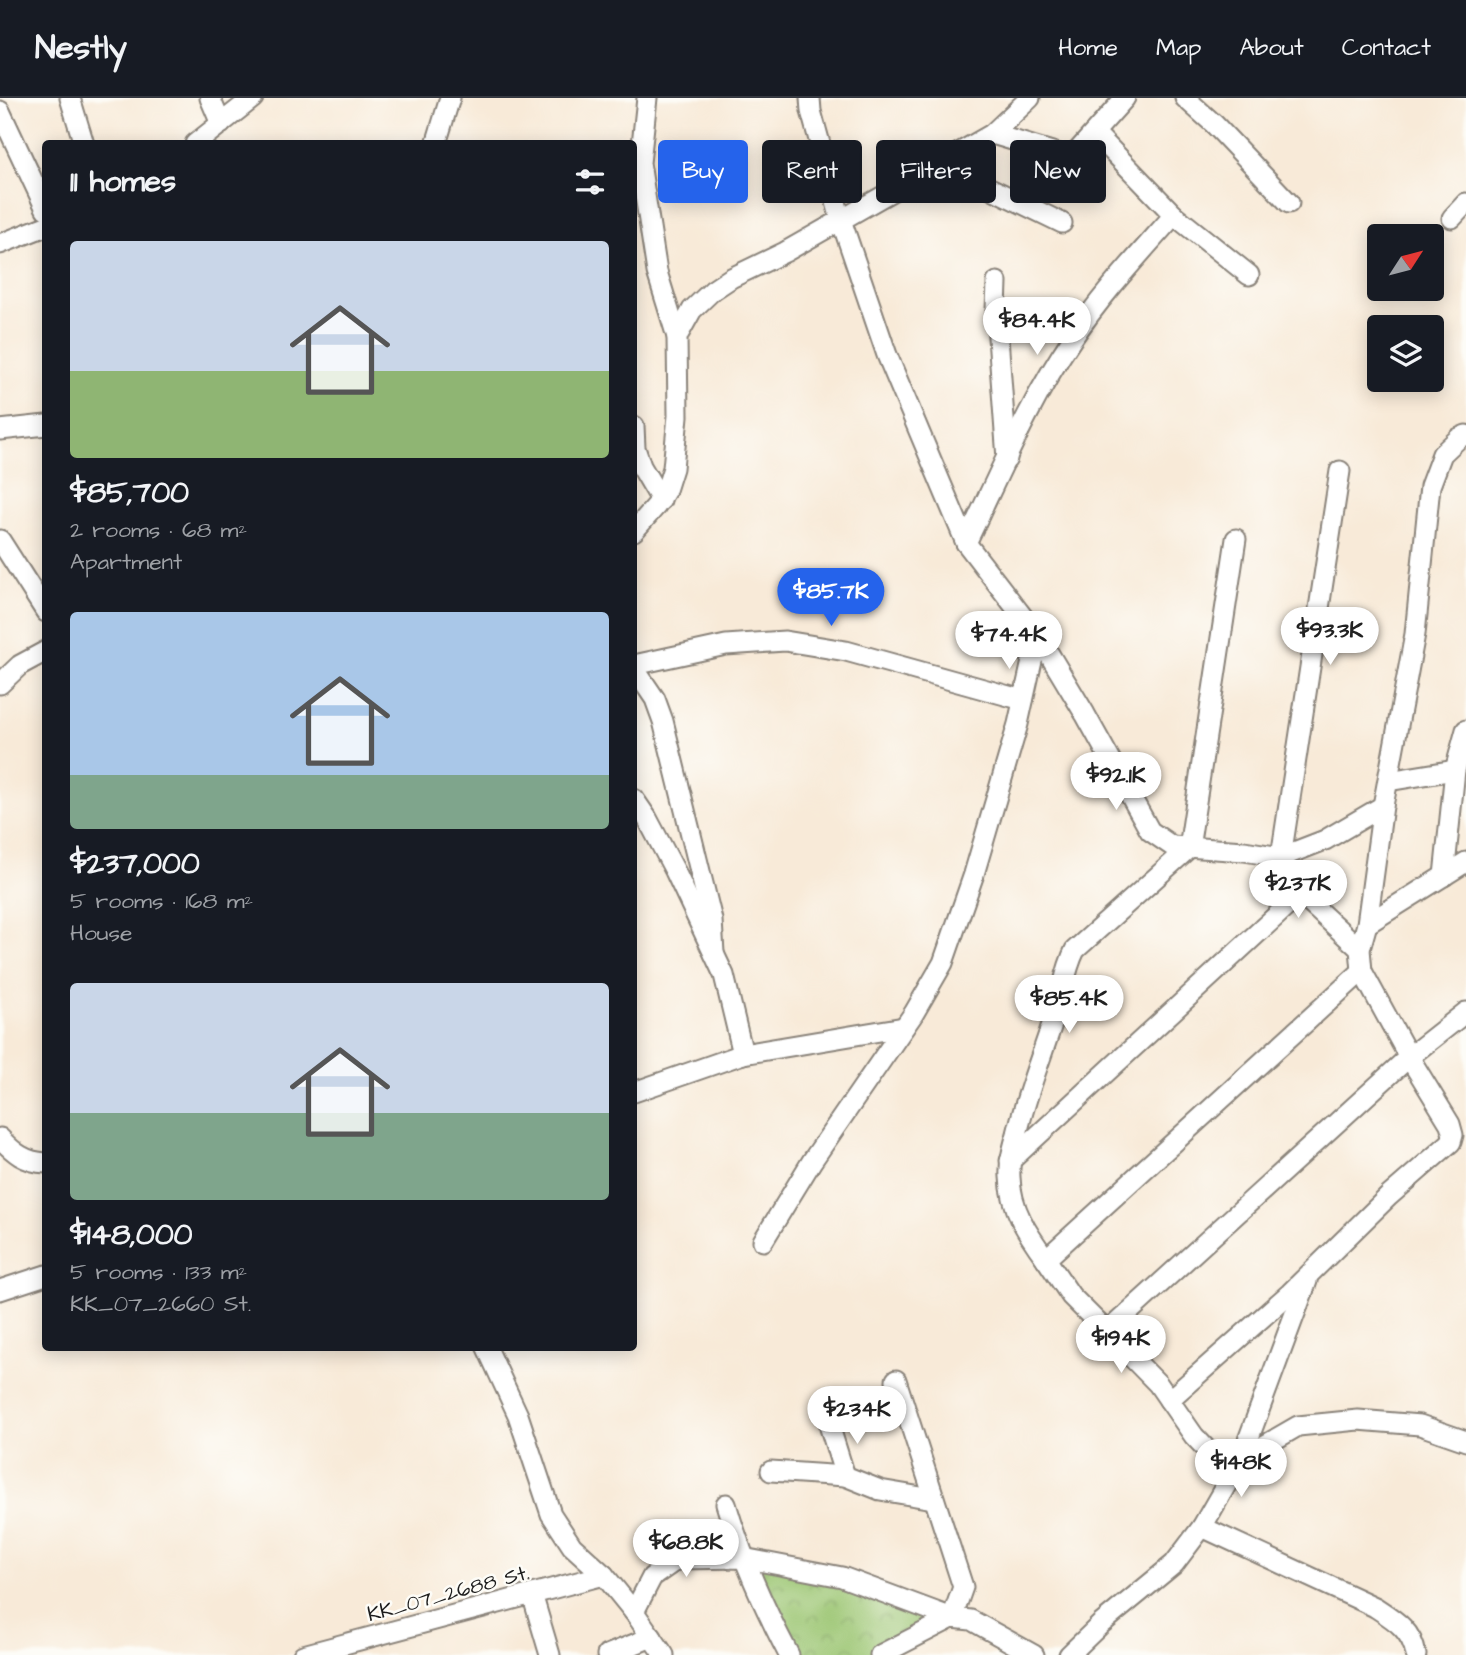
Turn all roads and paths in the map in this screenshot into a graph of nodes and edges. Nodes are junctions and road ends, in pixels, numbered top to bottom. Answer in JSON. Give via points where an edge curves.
{"nodes":[{"id":1,"x":70,"y":98,"type":"edge"},
{"id":2,"x":210,"y":98,"type":"edge"},
{"id":3,"x":253,"y":98,"type":"edge"},
{"id":4,"x":450,"y":98,"type":"edge"},
{"id":5,"x":647,"y":98,"type":"edge"},
{"id":6,"x":810,"y":98,"type":"edge"},
{"id":7,"x":1030,"y":98,"type":"edge"},
{"id":8,"x":1125,"y":98,"type":"edge"},
{"id":9,"x":1185,"y":98,"type":"edge"},
{"id":10,"x":0,"y":111,"type":"edge"},
{"id":11,"x":221,"y":124,"type":"junction"},
{"id":12,"x":1096,"y":133,"type":"junction"},
{"id":13,"x":992,"y":134,"type":"junction"},
{"id":14,"x":83,"y":140,"type":"edge"},
{"id":15,"x":204,"y":140,"type":"edge"},
{"id":16,"x":437,"y":140,"type":"edge"},
{"id":17,"x":982,"y":140,"type":"edge"},
{"id":18,"x":996,"y":191,"type":"edge"},
{"id":19,"x":42,"y":200,"type":"edge"},
{"id":20,"x":876,"y":200,"type":"edge"},
{"id":21,"x":1289,"y":203,"type":"dead end"},
{"id":22,"x":1466,"y":203,"type":"edge"},
{"id":23,"x":1174,"y":215,"type":"junction"},
{"id":24,"x":1452,"y":218,"type":"dead end"},
{"id":25,"x":841,"y":220,"type":"junction"},
{"id":26,"x":1062,"y":223,"type":"dead end"},
{"id":27,"x":42,"y":228,"type":"edge"},
{"id":28,"x":0,"y":244,"type":"edge"},
{"id":29,"x":1249,"y":275,"type":"dead end"},
{"id":30,"x":997,"y":282,"type":"dead end"},
{"id":31,"x":677,"y":337,"type":"junction"},
{"id":32,"x":42,"y":425,"type":"edge"},
{"id":33,"x":0,"y":430,"type":"edge"},
{"id":34,"x":1466,"y":435,"type":"edge"},
{"id":35,"x":637,"y":454,"type":"edge"},
{"id":36,"x":1007,"y":459,"type":"junction"},
{"id":37,"x":1340,"y":471,"type":"dead end"},
{"id":38,"x":660,"y":499,"type":"junction"},
{"id":39,"x":637,"y":527,"type":"edge"},
{"id":40,"x":1236,"y":539,"type":"dead end"},
{"id":41,"x":0,"y":540,"type":"edge"},
{"id":42,"x":967,"y":543,"type":"junction"},
{"id":43,"x":42,"y":606,"type":"edge"},
{"id":44,"x":1040,"y":639,"type":"junction"},
{"id":45,"x":42,"y":653,"type":"edge"},
{"id":46,"x":637,"y":665,"type":"edge"},
{"id":47,"x":637,"y":671,"type":"edge"},
{"id":48,"x":0,"y":684,"type":"edge"},
{"id":49,"x":1023,"y":700,"type":"junction"},
{"id":50,"x":1466,"y":730,"type":"edge"},
{"id":51,"x":1455,"y":769,"type":"junction"},
{"id":52,"x":1388,"y":781,"type":"junction"},
{"id":53,"x":637,"y":803,"type":"edge"},
{"id":54,"x":1383,"y":806,"type":"junction"},
{"id":55,"x":1189,"y":848,"type":"junction"},
{"id":56,"x":1281,"y":857,"type":"junction"},
{"id":57,"x":1466,"y":862,"type":"edge"},
{"id":58,"x":1444,"y":876,"type":"junction"},
{"id":59,"x":1300,"y":894,"type":"junction"},
{"id":60,"x":1367,"y":924,"type":"junction"},
{"id":61,"x":1360,"y":949,"type":"junction"},
{"id":62,"x":714,"y":953,"type":"junction"},
{"id":63,"x":1362,"y":971,"type":"junction"},
{"id":64,"x":1466,"y":1013,"type":"edge"},
{"id":65,"x":904,"y":1027,"type":"junction"},
{"id":66,"x":743,"y":1054,"type":"junction"},
{"id":67,"x":1409,"y":1057,"type":"junction"},
{"id":68,"x":637,"y":1090,"type":"edge"},
{"id":69,"x":0,"y":1138,"type":"edge"},
{"id":70,"x":1010,"y":1161,"type":"junction"},
{"id":71,"x":42,"y":1163,"type":"edge"},
{"id":72,"x":763,"y":1241,"type":"dead end"},
{"id":73,"x":1046,"y":1259,"type":"junction"},
{"id":74,"x":1309,"y":1275,"type":"junction"},
{"id":75,"x":42,"y":1276,"type":"edge"},
{"id":76,"x":0,"y":1290,"type":"edge"},
{"id":77,"x":1107,"y":1332,"type":"junction"},
{"id":78,"x":488,"y":1351,"type":"edge"},
{"id":79,"x":895,"y":1380,"type":"dead end"},
{"id":80,"x":1169,"y":1400,"type":"junction"},
{"id":81,"x":830,"y":1428,"type":"dead end"},
{"id":82,"x":1466,"y":1441,"type":"edge"},
{"id":83,"x":1236,"y":1467,"type":"junction"},
{"id":84,"x":771,"y":1471,"type":"dead end"},
{"id":85,"x":845,"y":1476,"type":"junction"},
{"id":86,"x":933,"y":1499,"type":"junction"},
{"id":87,"x":726,"y":1504,"type":"dead end"},
{"id":88,"x":1202,"y":1528,"type":"junction"},
{"id":89,"x":743,"y":1558,"type":"junction"},
{"id":90,"x":604,"y":1575,"type":"junction"},
{"id":91,"x":531,"y":1594,"type":"junction"},
{"id":92,"x":634,"y":1612,"type":"junction"},
{"id":93,"x":953,"y":1618,"type":"junction"},
{"id":94,"x":652,"y":1637,"type":"junction"},
{"id":95,"x":303,"y":1655,"type":"edge"},
{"id":96,"x":550,"y":1655,"type":"edge"},
{"id":97,"x":607,"y":1655,"type":"edge"},
{"id":98,"x":664,"y":1655,"type":"edge"},
{"id":99,"x":789,"y":1655,"type":"edge"},
{"id":100,"x":880,"y":1655,"type":"edge"},
{"id":101,"x":1034,"y":1655,"type":"edge"},
{"id":102,"x":1069,"y":1655,"type":"edge"},
{"id":103,"x":1416,"y":1655,"type":"edge"}],
"edges":[{"from":1,"to":14,"type":"street"},
{"from":2,"to":11,"type":"street"},
{"from":3,"to":11,"type":"street"},
{"from":4,"to":16,"type":"street"},
{"from":5,"to":31,"type":"street","via":[[640,163],[657,272]]},
{"from":6,"to":25,"type":"street"},
{"from":7,"to":13,"type":"street"},
{"from":8,"to":12,"type":"street"},
{"from":9,"to":21,"type":"street"},
{"from":10,"to":19,"type":"street"},
{"from":11,"to":15,"type":"street"},
{"from":12,"to":13,"type":"street","via":[[1069,157]]},
{"from":12,"to":23,"type":"street"},
{"from":13,"to":17,"type":"street"},
{"from":18,"to":26,"type":"street"},
{"from":20,"to":25,"type":"street"},
{"from":22,"to":24,"type":"street"},
{"from":23,"to":29,"type":"street"},
{"from":23,"to":36,"type":"street","via":[[1072,339]]},
{"from":25,"to":31,"type":"street","via":[[713,290],[692,310]]},
{"from":25,"to":42,"type":"street","via":[[887,355]]},
{"from":27,"to":28,"type":"street"},
{"from":30,"to":36,"type":"street"},
{"from":31,"to":38,"type":"street","via":[[673,468]]},
{"from":32,"to":33,"type":"street"},
{"from":34,"to":52,"type":"street","via":[[1442,454],[1430,486],[1415,634]]},
{"from":35,"to":38,"type":"street"},
{"from":36,"to":42,"type":"street"},
{"from":37,"to":56,"type":"street"},
{"from":38,"to":39,"type":"street"},
{"from":40,"to":55,"type":"street"},
{"from":41,"to":43,"type":"street"},
{"from":42,"to":44,"type":"street"},
{"from":44,"to":49,"type":"street"},
{"from":44,"to":55,"type":"street","via":[[1150,831],[1171,846]]},
{"from":45,"to":48,"type":"street","via":[[19,665]]},
{"from":46,"to":49,"type":"street","via":[[726,645],[785,641],[846,651]]},
{"from":47,"to":62,"type":"street","via":[[663,721],[712,920]]},
{"from":49,"to":65,"type":"street","via":[[943,963]]},
{"from":50,"to":51,"type":"street"},
{"from":51,"to":52,"type":"street"},
{"from":51,"to":58,"type":"street"},
{"from":52,"to":54,"type":"street"},
{"from":53,"to":62,"type":"street"},
{"from":54,"to":56,"type":"street","via":[[1325,840]]},
{"from":54,"to":60,"type":"street"},
{"from":55,"to":56,"type":"street"},
{"from":55,"to":70,"type":"street","via":[[1075,950]]},
{"from":56,"to":59,"type":"street"},
{"from":57,"to":58,"type":"street"},
{"from":58,"to":60,"type":"street"},
{"from":59,"to":61,"type":"street"},
{"from":59,"to":70,"type":"street"},
{"from":60,"to":61,"type":"street"},
{"from":61,"to":63,"type":"street"},
{"from":62,"to":66,"type":"street","via":[[724,975]]},
{"from":63,"to":67,"type":"street"},
{"from":63,"to":73,"type":"street"},
{"from":64,"to":67,"type":"street"},
{"from":65,"to":66,"type":"street"},
{"from":65,"to":72,"type":"street"},
{"from":66,"to":68,"type":"street"},
{"from":67,"to":74,"type":"street","via":[[1450,1124],[1451,1142]]},
{"from":67,"to":77,"type":"street"},
{"from":69,"to":71,"type":"street","via":[[26,1161]]},
{"from":70,"to":73,"type":"street","via":[[1014,1206]]},
{"from":73,"to":77,"type":"street","via":[[1071,1296]]},
{"from":74,"to":80,"type":"street"},
{"from":74,"to":83,"type":"street"},
{"from":75,"to":76,"type":"street"},
{"from":77,"to":80,"type":"street"},
{"from":78,"to":90,"type":"street","via":[[518,1415],[551,1514],[572,1546]]},
{"from":79,"to":86,"type":"street"},
{"from":80,"to":83,"type":"street","via":[[1194,1436]]},
{"from":81,"to":85,"type":"street"},
{"from":82,"to":83,"type":"street","via":[[1420,1425],[1358,1420],[1298,1426]]},
{"from":83,"to":88,"type":"street"},
{"from":84,"to":85,"type":"street"},
{"from":85,"to":86,"type":"street","via":[[880,1490]]},
{"from":86,"to":93,"type":"street","via":[[963,1587]]},
{"from":87,"to":89,"type":"street"},
{"from":88,"to":102,"type":"street","via":[[1174,1564]]},
{"from":88,"to":103,"type":"street","via":[[1375,1607],[1400,1623]]},
{"from":89,"to":92,"type":"street","via":[[678,1559],[652,1577]]},
{"from":89,"to":93,"type":"street","via":[[842,1577]]},
{"from":89,"to":99,"type":"street"},
{"from":90,"to":91,"type":"street","name":"KK_07_2688 St."},
{"from":90,"to":92,"type":"street"},
{"from":91,"to":95,"type":"street","name":"KK_07_2688 St."},
{"from":91,"to":96,"type":"street"},
{"from":92,"to":94,"type":"street"},
{"from":93,"to":100,"type":"street"},
{"from":93,"to":101,"type":"street","via":[[971,1620]]},
{"from":94,"to":97,"type":"street"},
{"from":94,"to":98,"type":"street"}]}
